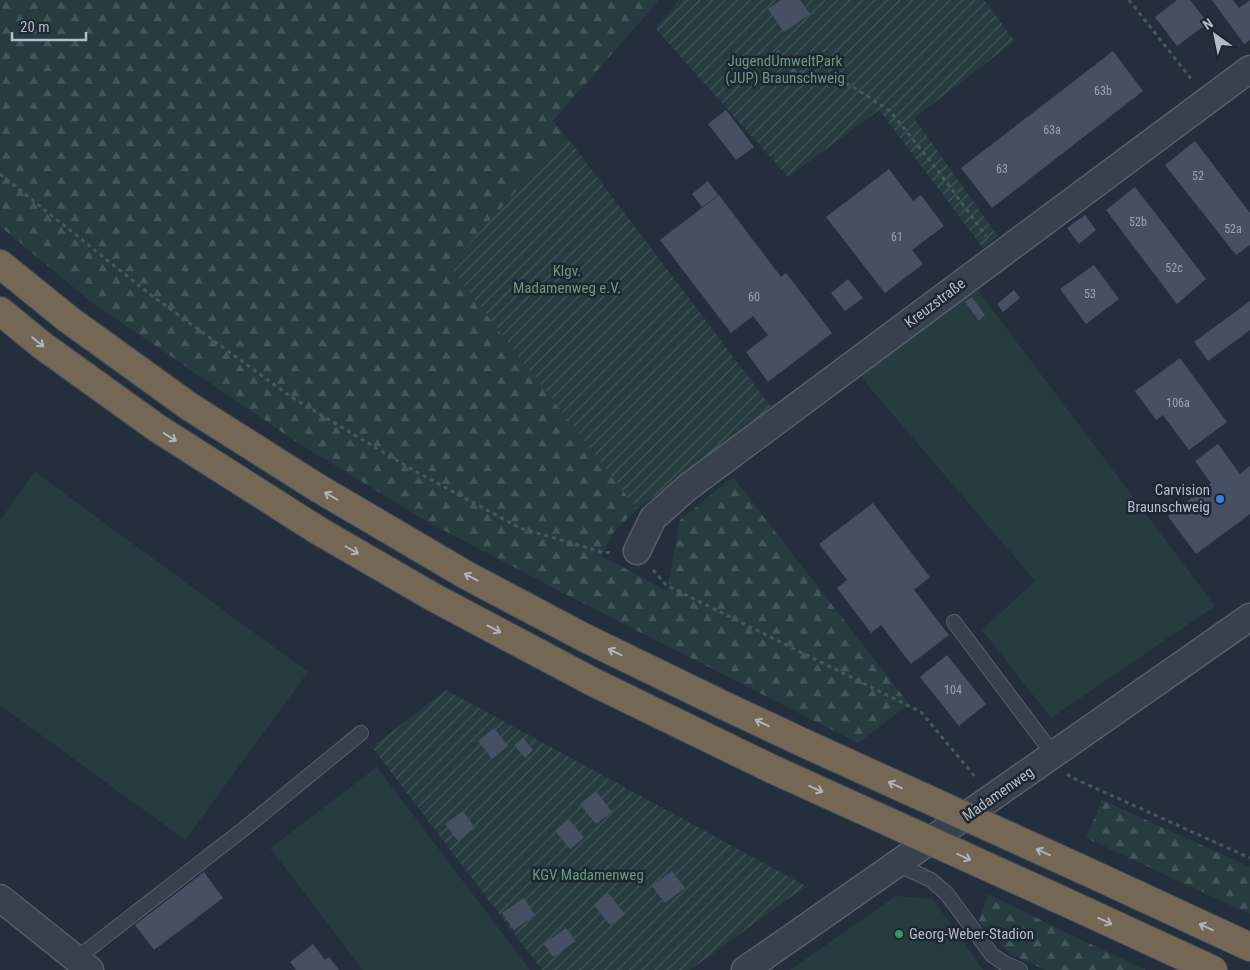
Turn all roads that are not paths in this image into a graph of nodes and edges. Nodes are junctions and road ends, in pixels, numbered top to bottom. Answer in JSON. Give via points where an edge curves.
{"nodes":[{"id":1,"x":1250,"y":69,"type":"edge"},
{"id":2,"x":0,"y":264,"type":"edge"},
{"id":3,"x":0,"y":311,"type":"edge"},
{"id":4,"x":637,"y":551,"type":"road end"},
{"id":5,"x":1250,"y":617,"type":"edge"},
{"id":6,"x":954,"y":622,"type":"dead end"},
{"id":7,"x":361,"y":732,"type":"dead end"},
{"id":8,"x":1050,"y":757,"type":"junction"},
{"id":9,"x":897,"y":864,"type":"junction"},
{"id":10,"x":0,"y":898,"type":"edge"},
{"id":11,"x":1250,"y":947,"type":"edge"},
{"id":12,"x":83,"y":964,"type":"edge"},
{"id":13,"x":745,"y":970,"type":"edge"},
{"id":14,"x":1020,"y":970,"type":"edge"},
{"id":15,"x":1213,"y":970,"type":"edge"}],
"edges":[{"from":1,"to":4,"type":"street","name":"Kreuzstraße","via":[[688,487],[653,518]]},
{"from":11,"to":2,"type":"highway","one_way":true,"bridge":true,"via":[[723,705],[585,638],[466,575],[318,488],[183,401],[68,320]]},
{"from":3,"to":15,"type":"highway","one_way":true,"bridge":true,"via":[[156,428],[319,531],[433,597],[593,682],[772,769]]},
{"from":5,"to":8,"type":"street","name":"Madamenweg"},
{"from":6,"to":8,"type":"lane"},
{"from":7,"to":12,"type":"lane"},
{"from":8,"to":9,"type":"street","name":"Madamenweg"},
{"from":9,"to":13,"type":"street","name":"Madamenweg"},
{"from":9,"to":14,"type":"lane","via":[[931,880],[947,894],[992,955]]},
{"from":10,"to":12,"type":"street"}]}
